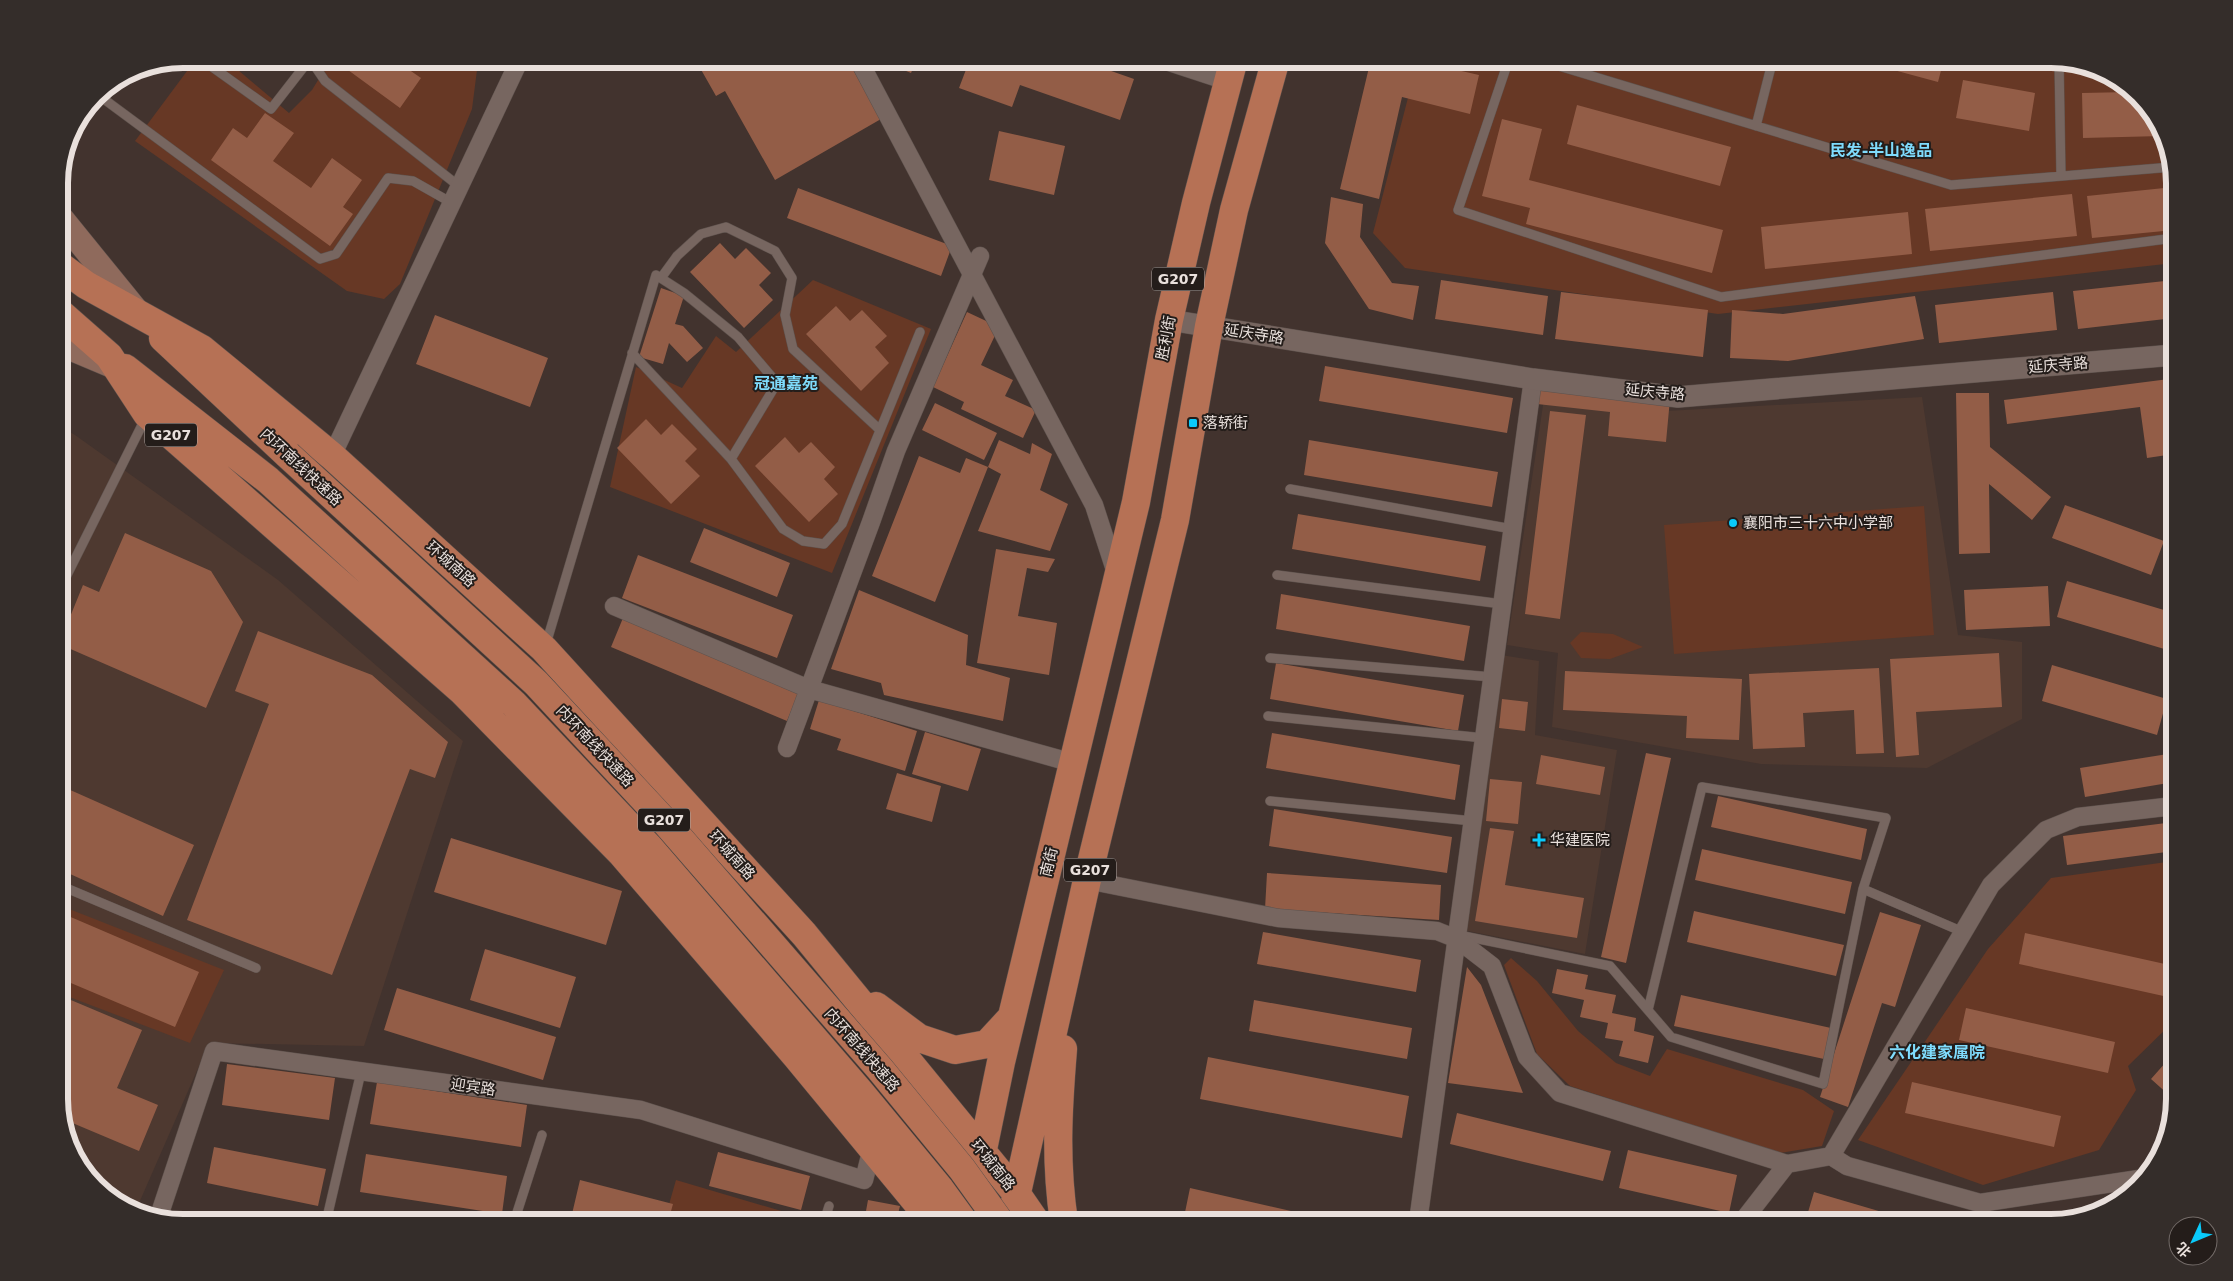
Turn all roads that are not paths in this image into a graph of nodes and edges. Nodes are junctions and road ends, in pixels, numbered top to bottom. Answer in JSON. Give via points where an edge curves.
{"nodes":[{"id":1,"x":214,"y":68,"type":"edge"},
{"id":2,"x":303,"y":68,"type":"edge"},
{"id":3,"x":316,"y":68,"type":"edge"},
{"id":4,"x":516,"y":68,"type":"edge"},
{"id":5,"x":863,"y":68,"type":"edge"},
{"id":6,"x":1217,"y":68,"type":"edge"},
{"id":7,"x":1273,"y":68,"type":"edge"},
{"id":8,"x":1506,"y":68,"type":"edge"},
{"id":9,"x":1566,"y":68,"type":"edge"},
{"id":10,"x":1771,"y":68,"type":"edge"},
{"id":11,"x":2059,"y":68,"type":"edge"},
{"id":12,"x":1230,"y":70,"type":"edge"},
{"id":13,"x":104,"y":99,"type":"edge"},
{"id":14,"x":1756,"y":126,"type":"junction"},
{"id":15,"x":2164,"y":168,"type":"edge"},
{"id":16,"x":2061,"y":176,"type":"junction"},
{"id":17,"x":460,"y":186,"type":"junction"},
{"id":18,"x":452,"y":203,"type":"junction"},
{"id":19,"x":68,"y":227,"type":"edge"},
{"id":20,"x":2165,"y":239,"type":"edge"},
{"id":21,"x":980,"y":256,"type":"dead end"},
{"id":22,"x":68,"y":272,"type":"edge"},
{"id":23,"x":973,"y":275,"type":"junction"},
{"id":24,"x":661,"y":278,"type":"junction"},
{"id":25,"x":140,"y":316,"type":"junction"},
{"id":26,"x":68,"y":320,"type":"edge"},
{"id":27,"x":1169,"y":320,"type":"junction"},
{"id":28,"x":1209,"y":326,"type":"junction"},
{"id":29,"x":920,"y":332,"type":"dead end"},
{"id":30,"x":68,"y":346,"type":"edge"},
{"id":31,"x":632,"y":353,"type":"junction"},
{"id":32,"x":2165,"y":356,"type":"edge"},
{"id":33,"x":112,"y":361,"type":"junction"},
{"id":34,"x":1533,"y":379,"type":"junction"},
{"id":35,"x":147,"y":414,"type":"junction"},
{"id":36,"x":880,"y":430,"type":"junction"},
{"id":37,"x":332,"y":456,"type":"junction"},
{"id":38,"x":731,"y":460,"type":"junction"},
{"id":39,"x":1290,"y":489,"type":"dead end"},
{"id":40,"x":1136,"y":502,"type":"joint"},
{"id":41,"x":1512,"y":529,"type":"junction"},
{"id":42,"x":68,"y":573,"type":"edge"},
{"id":43,"x":1277,"y":575,"type":"dead end"},
{"id":44,"x":1117,"y":579,"type":"junction"},
{"id":45,"x":1502,"y":604,"type":"junction"},
{"id":46,"x":614,"y":606,"type":"dead end"},
{"id":47,"x":544,"y":649,"type":"junction"},
{"id":48,"x":1270,"y":658,"type":"dead end"},
{"id":49,"x":1492,"y":677,"type":"junction"},
{"id":50,"x":809,"y":689,"type":"junction"},
{"id":51,"x":1268,"y":716,"type":"dead end"},
{"id":52,"x":1484,"y":738,"type":"junction"},
{"id":53,"x":787,"y":748,"type":"dead end"},
{"id":54,"x":1073,"y":763,"type":"junction"},
{"id":55,"x":1270,"y":801,"type":"dead end"},
{"id":56,"x":2166,"y":807,"type":"edge"},
{"id":57,"x":1473,"y":821,"type":"junction"},
{"id":58,"x":1087,"y":880,"type":"junction"},
{"id":59,"x":68,"y":889,"type":"edge"},
{"id":60,"x":1863,"y":889,"type":"junction"},
{"id":61,"x":1963,"y":932,"type":"junction"},
{"id":62,"x":1457,"y":937,"type":"junction"},
{"id":63,"x":1072,"y":949,"type":"junction"},
{"id":64,"x":256,"y":968,"type":"dead end"},
{"id":65,"x":844,"y":983,"type":"junction"},
{"id":66,"x":1648,"y":1010,"type":"junction"},
{"id":67,"x":1012,"y":1017,"type":"junction"},
{"id":68,"x":361,"y":1072,"type":"junction"},
{"id":69,"x":542,"y":1135,"type":"dead end"},
{"id":70,"x":983,"y":1152,"type":"junction"},
{"id":71,"x":877,"y":1154,"type":"junction"},
{"id":72,"x":1830,"y":1156,"type":"junction"},
{"id":73,"x":1787,"y":1164,"type":"junction"},
{"id":74,"x":2132,"y":1180,"type":"edge"},
{"id":75,"x":1016,"y":1192,"type":"junction"},
{"id":76,"x":1980,"y":1203,"type":"junction"},
{"id":77,"x":829,"y":1206,"type":"dead end"},
{"id":78,"x":160,"y":1212,"type":"edge"},
{"id":79,"x":328,"y":1214,"type":"edge"},
{"id":80,"x":517,"y":1214,"type":"edge"},
{"id":81,"x":826,"y":1214,"type":"edge"},
{"id":82,"x":911,"y":1214,"type":"edge"},
{"id":83,"x":926,"y":1214,"type":"edge"},
{"id":84,"x":958,"y":1214,"type":"edge"},
{"id":85,"x":970,"y":1214,"type":"edge"},
{"id":86,"x":994,"y":1214,"type":"edge"},
{"id":87,"x":1012,"y":1214,"type":"edge"},
{"id":88,"x":1031,"y":1214,"type":"edge"},
{"id":89,"x":1063,"y":1214,"type":"edge"},
{"id":90,"x":1419,"y":1214,"type":"edge"},
{"id":91,"x":1748,"y":1214,"type":"edge"},
{"id":92,"x":1988,"y":1214,"type":"edge"}],
"edges":[{"from":1,"to":2,"type":"lane","via":[[271,109]]},
{"from":3,"to":17,"type":"lane","via":[[325,81]]},
{"from":4,"to":17,"type":"street"},
{"from":5,"to":23,"type":"street"},
{"from":6,"to":12,"type":"street"},
{"from":7,"to":28,"type":"highway","via":[[1234,210]]},
{"from":8,"to":20,"type":"lane","via":[[1458,210],[1721,297]]},
{"from":9,"to":14,"type":"lane"},
{"from":10,"to":14,"type":"lane"},
{"from":11,"to":16,"type":"lane"},
{"from":12,"to":27,"type":"highway","name":"胜利街","number":"G207"},
{"from":13,"to":18,"type":"lane","via":[[320,259],[336,254],[388,178],[413,182]]},
{"from":14,"to":16,"type":"lane","via":[[1951,185]]},
{"from":15,"to":16,"type":"lane"},
{"from":17,"to":18,"type":"street"},
{"from":18,"to":37,"type":"street"},
{"from":19,"to":25,"type":"main road"},
{"from":21,"to":23,"type":"street"},
{"from":22,"to":25,"type":"highway","name":"内环南线快速路","number":"G207"},
{"from":23,"to":44,"type":"street","via":[[1094,505]]},
{"from":23,"to":50,"type":"street","via":[[896,451]]},
{"from":24,"to":31,"type":"lane","via":[[656,275]]},
{"from":24,"to":36,"type":"lane","via":[[677,256],[701,234],[726,226],[775,251],[792,278],[785,315],[793,349]]},
{"from":24,"to":38,"type":"lane","via":[[738,337],[777,383]]},
{"from":25,"to":37,"type":"highway","name":"内环南线快速路","number":"G207","via":[[202,349]]},
{"from":25,"to":86,"type":"highway","name":"内环南线快速路","number":"G207","bridge":true,"via":[[536,683],[642,796],[880,1069],[962,1169]]},
{"from":26,"to":33,"type":"highway","name":"内环南线快速路","number":"G207"},
{"from":27,"to":28,"type":"street","name":"延庆寺路"},
{"from":27,"to":40,"type":"highway","name":"胜利街","number":"G207"},
{"from":28,"to":34,"type":"street","name":"延庆寺路"},
{"from":28,"to":58,"type":"highway","number":"G207","via":[[1175,520]]},
{"from":29,"to":36,"type":"lane"},
{"from":30,"to":33,"type":"main road"},
{"from":31,"to":38,"type":"lane"},
{"from":31,"to":47,"type":"lane"},
{"from":32,"to":34,"type":"street","name":"延庆寺路","via":[[1678,397]]},
{"from":33,"to":35,"type":"highway","name":"内环南线快速路","number":"G207"},
{"from":33,"to":84,"type":"highway","name":"内环南线快速路","number":"G207","via":[[268,480],[514,704],[641,839],[860,1092]]},
{"from":34,"to":41,"type":"street"},
{"from":35,"to":42,"type":"lane"},
{"from":35,"to":71,"type":"highway","name":"内环南线快速路","number":"G207","via":[[462,691],[622,854]]},
{"from":36,"to":38,"type":"lane","via":[[842,524],[824,544],[803,541],[782,529]]},
{"from":37,"to":47,"type":"highway","name":"环城南路","number":"G207"},
{"from":39,"to":41,"type":"lane"},
{"from":40,"to":44,"type":"highway","name":"南街","number":"G207"},
{"from":41,"to":45,"type":"street"},
{"from":43,"to":45,"type":"lane"},
{"from":44,"to":54,"type":"highway","name":"南街","number":"G207"},
{"from":45,"to":49,"type":"street"},
{"from":46,"to":50,"type":"street"},
{"from":47,"to":65,"type":"highway","name":"环城南路","number":"G207","via":[[798,927]]},
{"from":48,"to":49,"type":"lane"},
{"from":49,"to":52,"type":"street"},
{"from":50,"to":53,"type":"street"},
{"from":50,"to":54,"type":"street"},
{"from":51,"to":52,"type":"lane"},
{"from":52,"to":57,"type":"street"},
{"from":54,"to":67,"type":"highway","name":"南街","number":"G207"},
{"from":55,"to":57,"type":"lane"},
{"from":56,"to":61,"type":"street","via":[[2078,817],[2046,830],[1991,885]]},
{"from":57,"to":62,"type":"street"},
{"from":58,"to":62,"type":"street","via":[[1278,918],[1437,931]]},
{"from":58,"to":63,"type":"highway","number":"G207"},
{"from":59,"to":64,"type":"lane"},
{"from":60,"to":61,"type":"lane"},
{"from":60,"to":66,"type":"lane","via":[[1823,1084],[1670,1036]]},
{"from":60,"to":66,"type":"lane","via":[[1886,818],[1702,787]]},
{"from":61,"to":72,"type":"street"},
{"from":62,"to":66,"type":"lane","via":[[1610,966]]},
{"from":62,"to":73,"type":"street","via":[[1492,966],[1527,1057],[1560,1094]]},
{"from":62,"to":90,"type":"street"},
{"from":63,"to":75,"type":"highway","number":"G207"},
{"from":63,"to":89,"type":"highway","via":[[1057,1119],[1058,1180]]},
{"from":65,"to":67,"type":"highway","via":[[919,1038],[955,1050],[987,1044]]},
{"from":65,"to":70,"type":"highway","name":"环城南路","number":"G207"},
{"from":67,"to":70,"type":"highway","name":"南街","number":"G207"},
{"from":68,"to":71,"type":"street","name":"迎宾路","via":[[641,1110],[864,1180]]},
{"from":68,"to":78,"type":"street","name":"迎宾路","via":[[214,1051]]},
{"from":68,"to":79,"type":"lane"},
{"from":69,"to":80,"type":"lane"},
{"from":70,"to":75,"type":"highway","name":"环城南路","number":"G207"},
{"from":70,"to":85,"type":"highway","name":"南街","number":"G207"},
{"from":71,"to":82,"type":"main road"},
{"from":71,"to":83,"type":"highway"},
{"from":72,"to":73,"type":"street"},
{"from":72,"to":76,"type":"street","via":[[1847,1166]]},
{"from":73,"to":91,"type":"street"},
{"from":74,"to":76,"type":"street"},
{"from":75,"to":87,"type":"highway","number":"G207"},
{"from":75,"to":88,"type":"highway","name":"环城南路","number":"G207"},
{"from":76,"to":92,"type":"lane"},
{"from":77,"to":81,"type":"lane"}]}
